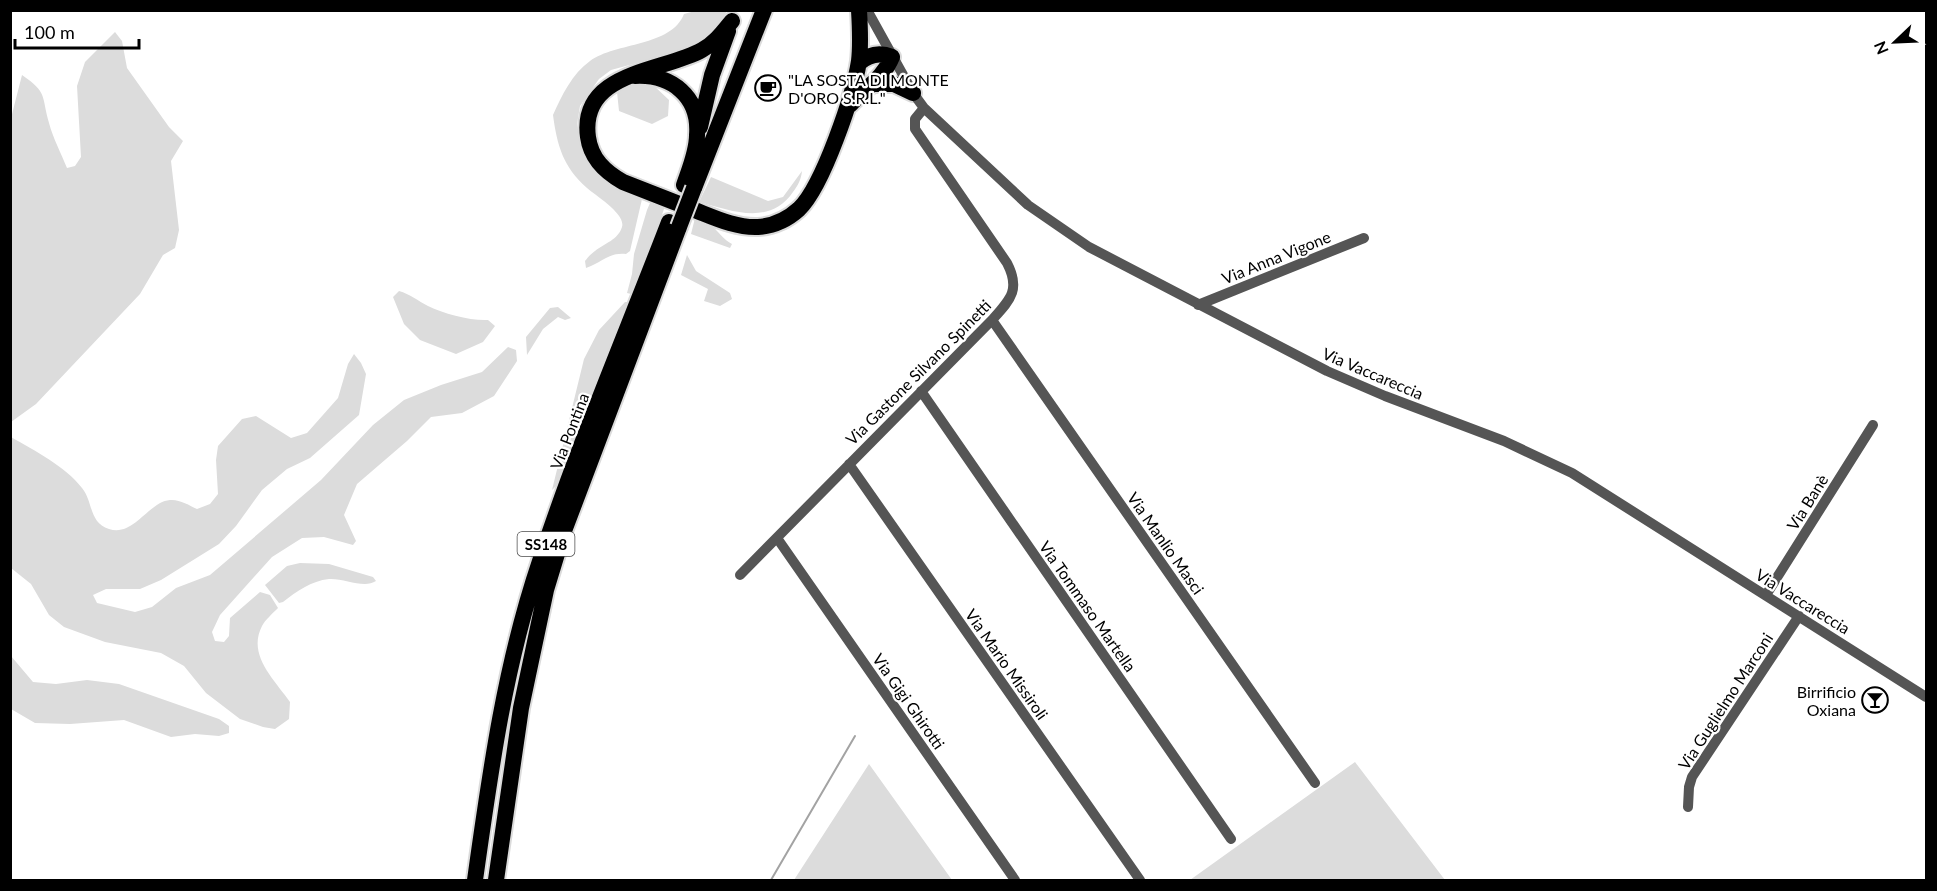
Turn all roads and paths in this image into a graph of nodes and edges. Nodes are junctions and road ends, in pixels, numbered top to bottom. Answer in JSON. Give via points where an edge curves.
{"nodes":[{"id":1,"x":753,"y":10,"type":"edge"},
{"id":2,"x":764,"y":10,"type":"edge"},
{"id":3,"x":859,"y":10,"type":"edge"},
{"id":4,"x":867,"y":10,"type":"edge"},
{"id":5,"x":734,"y":16,"type":"edge"},
{"id":6,"x":892,"y":57,"type":"junction"},
{"id":7,"x":859,"y":63,"type":"junction"},
{"id":8,"x":625,"y":77,"type":"junction"},
{"id":9,"x":875,"y":84,"type":"junction"},
{"id":10,"x":913,"y":93,"type":"junction"},
{"id":11,"x":848,"y":108,"type":"junction"},
{"id":12,"x":924,"y":108,"type":"junction"},
{"id":13,"x":698,"y":136,"type":"junction"},
{"id":14,"x":689,"y":187,"type":"junction"},
{"id":15,"x":674,"y":225,"type":"junction"},
{"id":16,"x":1364,"y":238,"type":"dead end"},
{"id":17,"x":1198,"y":305,"type":"junction"},
{"id":18,"x":992,"y":320,"type":"junction"},
{"id":19,"x":921,"y":391,"type":"junction"},
{"id":20,"x":1873,"y":425,"type":"dead end"},
{"id":21,"x":849,"y":464,"type":"junction"},
{"id":22,"x":777,"y":538,"type":"junction"},
{"id":23,"x":740,"y":574,"type":"dead end"},
{"id":24,"x":1766,"y":595,"type":"junction"},
{"id":25,"x":1799,"y":616,"type":"junction"},
{"id":26,"x":1926,"y":697,"type":"edge"},
{"id":27,"x":1315,"y":783,"type":"dead end"},
{"id":28,"x":1688,"y":807,"type":"dead end"},
{"id":29,"x":1231,"y":838,"type":"dead end"},
{"id":30,"x":475,"y":880,"type":"edge"},
{"id":31,"x":496,"y":880,"type":"edge"},
{"id":32,"x":1015,"y":880,"type":"edge"},
{"id":33,"x":1140,"y":880,"type":"edge"}],
"edges":[{"from":1,"to":14,"type":"highway","name":"Via Pontina","number":"SS148"},
{"from":2,"to":14,"type":"highway","name":"Via Pontina","number":"SS148"},
{"from":3,"to":7,"type":"highway"},
{"from":4,"to":6,"type":"street","name":"Via Vaccareccia"},
{"from":5,"to":8,"type":"highway","via":[[717,39],[702,50]]},
{"from":5,"to":13,"type":"highway","via":[[712,75]]},
{"from":6,"to":7,"type":"highway","via":[[875,54]]},
{"from":6,"to":9,"type":"highway"},
{"from":6,"to":10,"type":"street","name":"Via Vaccareccia"},
{"from":7,"to":11,"type":"highway"},
{"from":8,"to":11,"type":"highway","via":[[600,96],[589,116],[589,142],[600,165],[624,182],[725,222],[745,226],[777,223],[804,203]]},
{"from":8,"to":13,"type":"highway","via":[[659,77],[675,85],[692,107]]},
{"from":9,"to":10,"type":"highway","via":[[894,84]]},
{"from":9,"to":11,"type":"highway"},
{"from":10,"to":12,"type":"street","name":"Via Vaccareccia"},
{"from":12,"to":17,"type":"street","name":"Via Vaccareccia","via":[[1053,224],[1111,260]]},
{"from":12,"to":18,"type":"street","name":"Via Gastone Silvano Spinetti","via":[[915,118],[915,129],[1011,272],[1012,294]]},
{"from":13,"to":14,"type":"highway"},
{"from":14,"to":15,"type":"highway","name":"Via Pontina","number":"SS148"},
{"from":15,"to":30,"type":"highway","name":"Via Pontina","number":"SS148","via":[[539,561],[508,676]]},
{"from":15,"to":31,"type":"highway","name":"Via Pontina","number":"SS148","via":[[546,590],[520,708]]},
{"from":16,"to":17,"type":"street","name":"Via Anna Vigone"},
{"from":17,"to":24,"type":"street","name":"Via Vaccareccia","via":[[1351,382],[1552,463]]},
{"from":18,"to":19,"type":"street","name":"Via Gastone Silvano Spinetti"},
{"from":18,"to":27,"type":"street","name":"Via Manlio Masci"},
{"from":19,"to":21,"type":"street","name":"Via Gastone Silvano Spinetti"},
{"from":19,"to":29,"type":"street","name":"Via Tommaso Martella"},
{"from":20,"to":24,"type":"street","name":"Via Banè"},
{"from":21,"to":22,"type":"street","name":"Via Gastone Silvano Spinetti"},
{"from":21,"to":33,"type":"street","name":"Via Mario Missiroli"},
{"from":22,"to":23,"type":"street","name":"Via Gastone Silvano Spinetti"},
{"from":22,"to":32,"type":"street","name":"Via Gigi Ghirotti"},
{"from":24,"to":25,"type":"street","name":"Via Vaccareccia"},
{"from":25,"to":26,"type":"street","name":"Via Vaccareccia"},
{"from":25,"to":28,"type":"street","name":"Via Guglielmo Marconi","via":[[1692,777]]}]}
